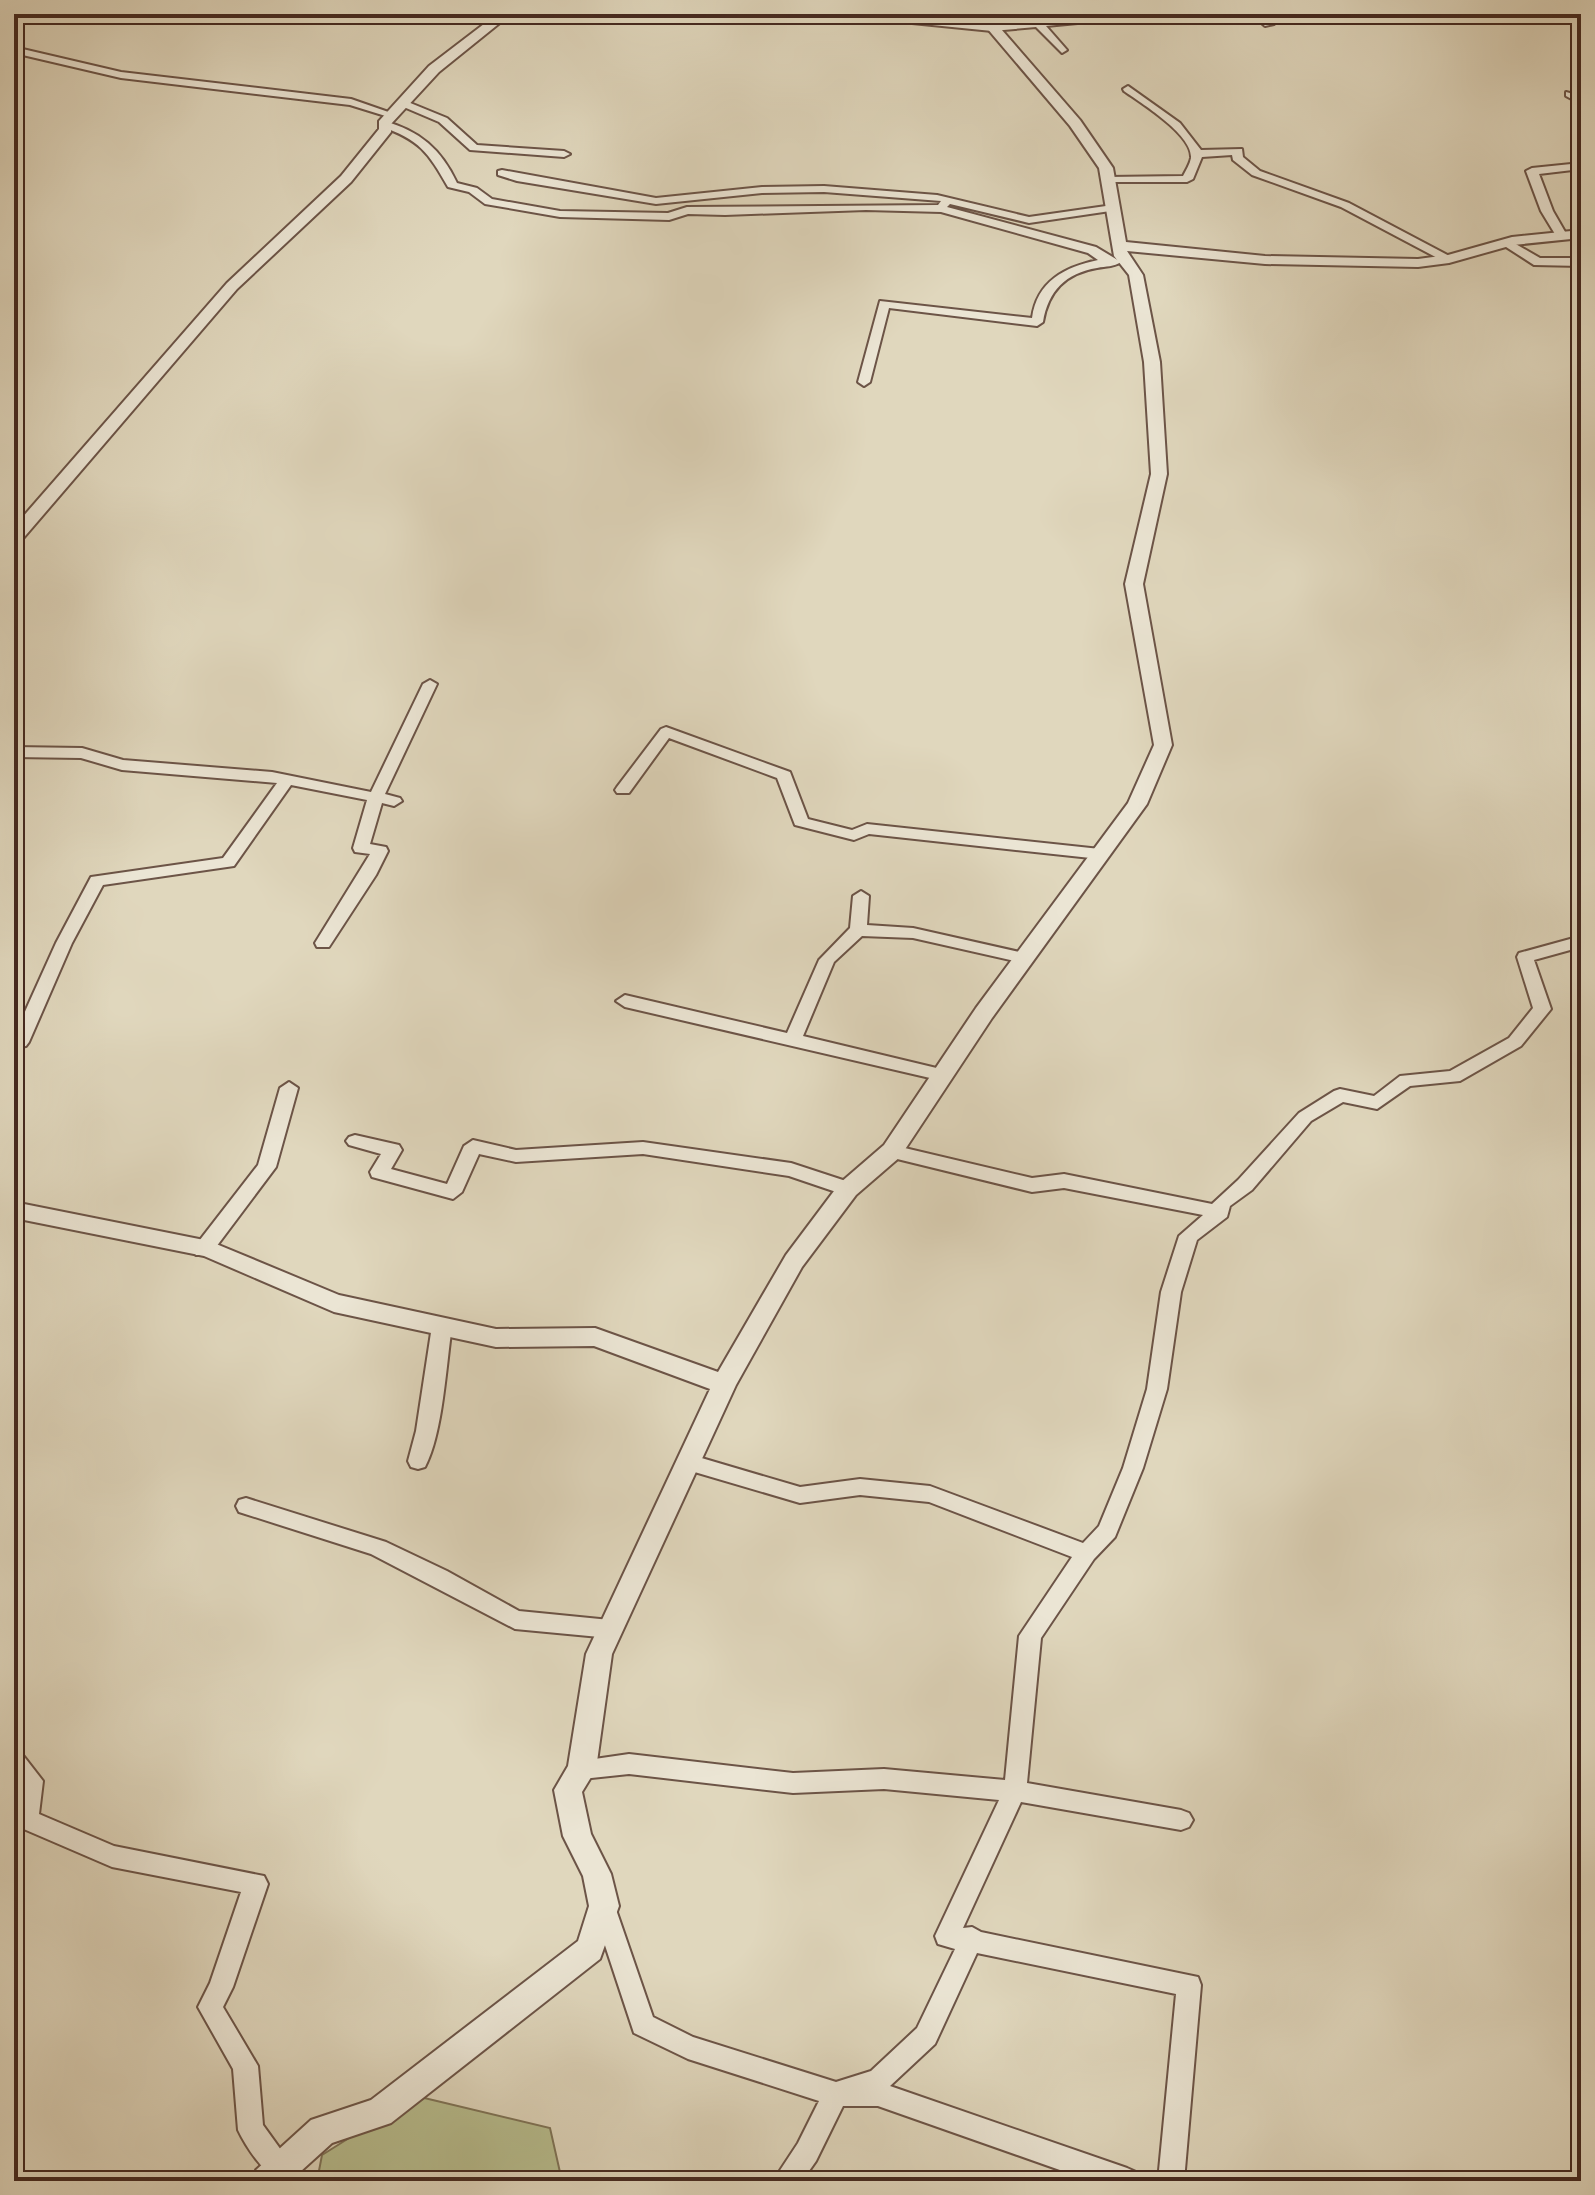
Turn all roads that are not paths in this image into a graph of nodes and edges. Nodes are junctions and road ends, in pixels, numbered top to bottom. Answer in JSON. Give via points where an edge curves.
{"nodes":[{"id":1,"x":505,"y":14,"type":"edge"},
{"id":2,"x":852,"y":14,"type":"edge"},
{"id":3,"x":981,"y":14,"type":"edge"},
{"id":4,"x":1141,"y":14,"type":"edge"},
{"id":5,"x":1256,"y":14,"type":"edge"},
{"id":6,"x":1040,"y":19,"type":"edge"},
{"id":7,"x":1269,"y":24,"type":"dead end"},
{"id":8,"x":992,"y":28,"type":"junction"},
{"id":9,"x":14,"y":50,"type":"edge"},
{"id":10,"x":1062,"y":50,"type":"dead end"},
{"id":11,"x":1128,"y":89,"type":"dead end"},
{"id":12,"x":1570,"y":94,"type":"dead end"},
{"id":13,"x":1581,"y":101,"type":"edge"},
{"id":14,"x":403,"y":103,"type":"junction"},
{"id":15,"x":388,"y":119,"type":"junction"},
{"id":16,"x":564,"y":154,"type":"dead end"},
{"id":17,"x":1197,"y":154,"type":"junction"},
{"id":18,"x":1581,"y":166,"type":"edge"},
{"id":19,"x":502,"y":173,"type":"dead end"},
{"id":20,"x":1108,"y":180,"type":"junction"},
{"id":21,"x":944,"y":204,"type":"junction"},
{"id":22,"x":1113,"y":208,"type":"junction"},
{"id":23,"x":1581,"y":234,"type":"edge"},
{"id":24,"x":1562,"y":237,"type":"junction"},
{"id":25,"x":1507,"y":243,"type":"junction"},
{"id":26,"x":1119,"y":256,"type":"junction"},
{"id":27,"x":1449,"y":259,"type":"junction"},
{"id":28,"x":1581,"y":262,"type":"edge"},
{"id":29,"x":864,"y":382,"type":"dead end"},
{"id":30,"x":14,"y":538,"type":"edge"},
{"id":31,"x":430,"y":684,"type":"dead end"},
{"id":32,"x":14,"y":752,"type":"edge"},
{"id":33,"x":285,"y":782,"type":"junction"},
{"id":34,"x":623,"y":790,"type":"dead end"},
{"id":35,"x":375,"y":799,"type":"junction"},
{"id":36,"x":394,"y":801,"type":"dead end"},
{"id":37,"x":1100,"y":854,"type":"junction"},
{"id":38,"x":861,"y":896,"type":"dead end"},
{"id":39,"x":858,"y":930,"type":"junction"},
{"id":40,"x":1581,"y":941,"type":"edge"},
{"id":41,"x":323,"y":943,"type":"dead end"},
{"id":42,"x":1024,"y":958,"type":"junction"},
{"id":43,"x":625,"y":1001,"type":"dead end"},
{"id":44,"x":792,"y":1041,"type":"junction"},
{"id":45,"x":14,"y":1042,"type":"edge"},
{"id":46,"x":943,"y":1075,"type":"junction"},
{"id":47,"x":289,"y":1088,"type":"dead end"},
{"id":48,"x":355,"y":1141,"type":"dead end"},
{"id":49,"x":892,"y":1151,"type":"junction"},
{"id":50,"x":848,"y":1189,"type":"junction"},
{"id":51,"x":14,"y":1210,"type":"edge"},
{"id":52,"x":1220,"y":1212,"type":"junction"},
{"id":53,"x":203,"y":1250,"type":"junction"},
{"id":54,"x":442,"y":1326,"type":"junction"},
{"id":55,"x":724,"y":1384,"type":"junction"},
{"id":56,"x":418,"y":1461,"type":"dead end"},
{"id":57,"x":688,"y":1462,"type":"junction"},
{"id":58,"x":246,"y":1506,"type":"dead end"},
{"id":59,"x":1086,"y":1553,"type":"junction"},
{"id":60,"x":610,"y":1629,"type":"junction"},
{"id":61,"x":14,"y":1761,"type":"edge"},
{"id":62,"x":582,"y":1769,"type":"junction"},
{"id":63,"x":1015,"y":1791,"type":"junction"},
{"id":64,"x":1181,"y":1820,"type":"dead end"},
{"id":65,"x":604,"y":1906,"type":"junction"},
{"id":66,"x":972,"y":1938,"type":"junction"},
{"id":67,"x":836,"y":2094,"type":"junction"},
{"id":68,"x":274,"y":2174,"type":"edge"},
{"id":69,"x":786,"y":2181,"type":"edge"},
{"id":70,"x":1127,"y":2181,"type":"edge"},
{"id":71,"x":1171,"y":2181,"type":"edge"}],
"edges":[{"from":1,"to":14,"type":"street","via":[[434,69]]},
{"from":2,"to":8,"type":"street"},
{"from":3,"to":8,"type":"street"},
{"from":4,"to":6,"type":"street"},
{"from":5,"to":7,"type":"street"},
{"from":6,"to":8,"type":"street"},
{"from":6,"to":10,"type":"street"},
{"from":8,"to":20,"type":"street","via":[[1075,123],[1106,168]]},
{"from":9,"to":15,"type":"street","via":[[121,75],[351,102]]},
{"from":11,"to":17,"type":"street","via":[[1176,124]]},
{"from":12,"to":13,"type":"street"},
{"from":14,"to":15,"type":"street"},
{"from":14,"to":16,"type":"street","via":[[443,120],[474,148]]},
{"from":15,"to":21,"type":"street","via":[[429,145],[452,185],[473,190],[489,202],[560,214],[669,217],[687,210]]},
{"from":15,"to":30,"type":"street","via":[[386,129],[346,179],[232,286]]},
{"from":17,"to":20,"type":"street","via":[[1187,179]]},
{"from":17,"to":27,"type":"street","via":[[1238,151],[1237,158],[1256,173],[1345,205]]},
{"from":18,"to":24,"type":"street","via":[[1532,171]]},
{"from":19,"to":21,"type":"street","via":[[656,201],[824,189]]},
{"from":20,"to":22,"type":"street"},
{"from":21,"to":22,"type":"street","via":[[1029,220]]},
{"from":21,"to":26,"type":"street"},
{"from":22,"to":26,"type":"street"},
{"from":23,"to":24,"type":"street"},
{"from":24,"to":25,"type":"street"},
{"from":25,"to":27,"type":"street"},
{"from":25,"to":28,"type":"street","via":[[1538,262]]},
{"from":26,"to":27,"type":"street","via":[[1418,263]]},
{"from":26,"to":29,"type":"street","via":[[1070,272],[1046,289],[1037,322],[884,304]]},
{"from":26,"to":37,"type":"street","via":[[1136,275],[1152,362],[1159,474],[1134,584],[1163,745],[1137,804]]},
{"from":31,"to":35,"type":"street"},
{"from":32,"to":33,"type":"street","via":[[82,753],[122,765]]},
{"from":33,"to":35,"type":"street"},
{"from":33,"to":45,"type":"street","via":[[228,862],[97,881],[20,1042]]},
{"from":34,"to":37,"type":"street","via":[[666,732],[784,775],[801,822],[854,835],[867,829]]},
{"from":35,"to":36,"type":"street"},
{"from":35,"to":41,"type":"street","via":[[361,848],[380,851]]},
{"from":37,"to":42,"type":"street"},
{"from":38,"to":39,"type":"street"},
{"from":39,"to":42,"type":"street","via":[[913,933]]},
{"from":39,"to":44,"type":"street","via":[[827,960]]},
{"from":40,"to":52,"type":"street","via":[[1525,957],[1542,1009],[1515,1042],[1454,1077],[1406,1080],[1377,1103],[1340,1095],[1305,1117],[1245,1185],[1221,1203]]},
{"from":42,"to":46,"type":"street"},
{"from":43,"to":44,"type":"street"},
{"from":44,"to":46,"type":"street"},
{"from":46,"to":49,"type":"street"},
{"from":47,"to":53,"type":"street","via":[[267,1167]]},
{"from":48,"to":50,"type":"street","via":[[393,1150],[379,1172],[453,1192],[473,1146],[516,1156],[643,1148],[791,1170]]},
{"from":49,"to":50,"type":"street"},
{"from":49,"to":52,"type":"street","via":[[1032,1185],[1064,1181]]},
{"from":50,"to":55,"type":"street","via":[[794,1261]]},
{"from":51,"to":53,"type":"street"},
{"from":52,"to":59,"type":"street","via":[[1189,1236],[1171,1292],[1157,1389],[1133,1468],[1108,1531]]},
{"from":53,"to":54,"type":"street","via":[[334,1303]]},
{"from":54,"to":55,"type":"street","via":[[496,1338],[595,1337]]},
{"from":54,"to":56,"type":"street"},
{"from":55,"to":57,"type":"street"},
{"from":57,"to":59,"type":"street","via":[[800,1495],[860,1487],[930,1494]]},
{"from":57,"to":60,"type":"street"},
{"from":58,"to":60,"type":"street","via":[[378,1548],[515,1620]]},
{"from":59,"to":63,"type":"street","via":[[1030,1636]]},
{"from":60,"to":62,"type":"street","via":[[599,1654]]},
{"from":61,"to":68,"type":"street","via":[[31,1781],[27,1820],[112,1856],[256,1884],[210,2007],[245,2066],[251,2130]]},
{"from":62,"to":63,"type":"street","via":[[629,1764],[793,1783],[884,1779]]},
{"from":62,"to":65,"type":"street","via":[[568,1790],[577,1836],[597,1874]]},
{"from":63,"to":64,"type":"street"},
{"from":63,"to":66,"type":"street","via":[[947,1936]]},
{"from":65,"to":67,"type":"street","via":[[643,2025],[688,2047]]},
{"from":65,"to":68,"type":"street","via":[[590,1949],[553,1981],[380,2112],[322,2131]]},
{"from":66,"to":67,"type":"street","via":[[926,2036],[879,2080]]},
{"from":66,"to":71,"type":"street","via":[[1189,1985]]},
{"from":67,"to":69,"type":"street"},
{"from":67,"to":70,"type":"street","via":[[878,2094]]}]}
